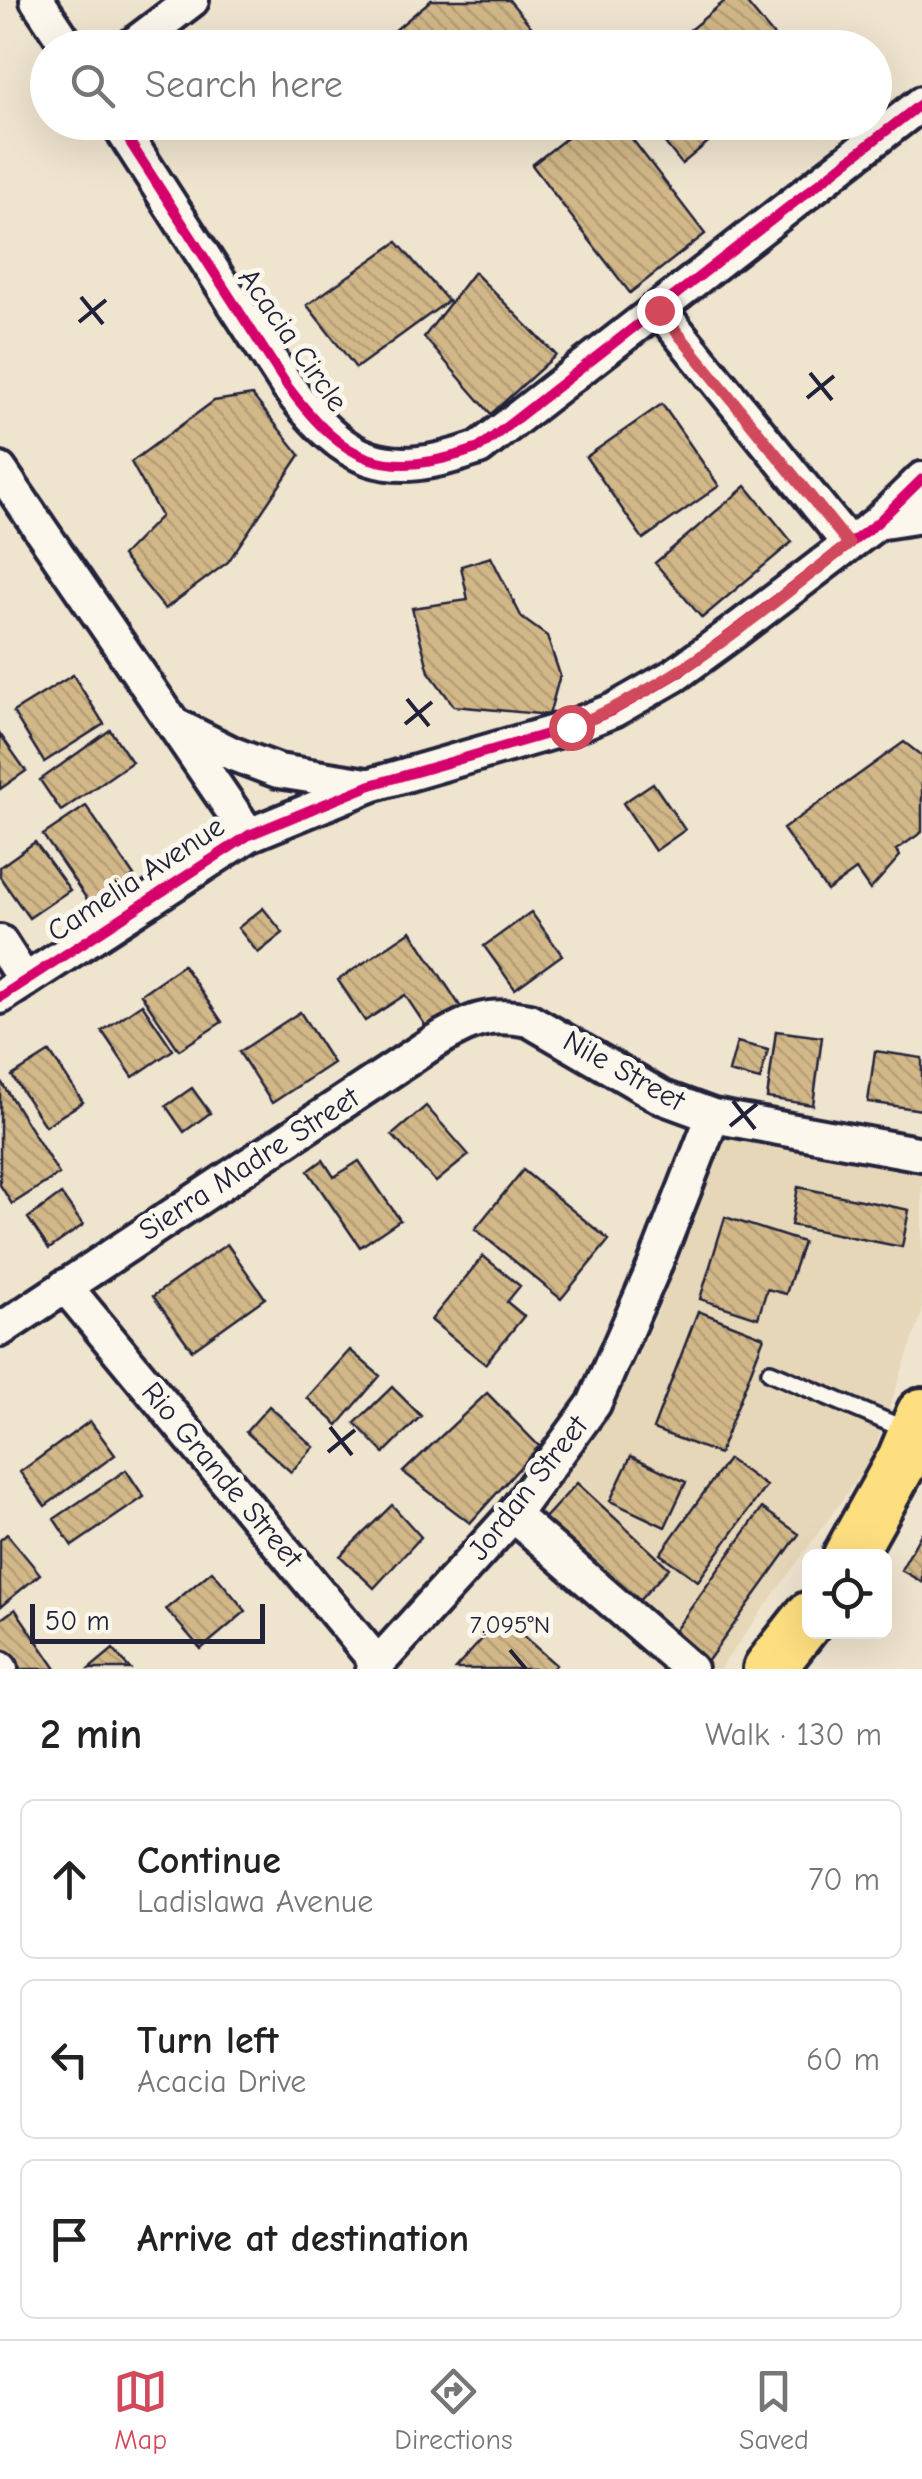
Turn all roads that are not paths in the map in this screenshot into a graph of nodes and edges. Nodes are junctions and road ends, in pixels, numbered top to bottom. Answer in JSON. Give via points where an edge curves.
{"nodes":[{"id":1,"x":38,"y":0,"type":"edge"},
{"id":2,"x":192,"y":0,"type":"edge"},
{"id":3,"x":57,"y":30,"type":"edge"},
{"id":4,"x":153,"y":30,"type":"edge"},
{"id":5,"x":922,"y":103,"type":"edge"},
{"id":6,"x":892,"y":127,"type":"edge"},
{"id":7,"x":129,"y":140,"type":"edge"},
{"id":8,"x":875,"y":140,"type":"edge"},
{"id":9,"x":659,"y":310,"type":"junction"},
{"id":10,"x":0,"y":470,"type":"edge"},
{"id":11,"x":922,"y":479,"type":"edge"},
{"id":12,"x":922,"y":516,"type":"edge"},
{"id":13,"x":877,"y":523,"type":"junction"},
{"id":14,"x":849,"y":544,"type":"junction"},
{"id":15,"x":173,"y":724,"type":"junction"},
{"id":16,"x":372,"y":785,"type":"junction"},
{"id":17,"x":250,"y":836,"type":"junction"},
{"id":18,"x":0,"y":942,"type":"edge"},
{"id":19,"x":12,"y":989,"type":"edge"},
{"id":20,"x":505,"y":1015,"type":"joint"},
{"id":21,"x":713,"y":1116,"type":"junction"},
{"id":22,"x":922,"y":1154,"type":"edge"},
{"id":23,"x":65,"y":1286,"type":"junction"},
{"id":24,"x":0,"y":1330,"type":"edge"},
{"id":25,"x":770,"y":1372,"type":"dead end"},
{"id":26,"x":918,"y":1424,"type":"edge"},
{"id":27,"x":514,"y":1515,"type":"junction"},
{"id":28,"x":853,"y":1549,"type":"edge"},
{"id":29,"x":802,"y":1627,"type":"edge"},
{"id":30,"x":376,"y":1666,"type":"edge"},
{"id":31,"x":690,"y":1669,"type":"edge"},
{"id":32,"x":768,"y":1669,"type":"edge"}],
"edges":[{"from":1,"to":3,"type":"street"},
{"from":2,"to":4,"type":"street"},
{"from":5,"to":6,"type":"street","name":"Acacia Circle"},
{"from":7,"to":9,"type":"street","name":"Acacia Circle","via":[[310,416],[342,447],[387,464],[435,463],[478,448]]},
{"from":8,"to":9,"type":"street","name":"Acacia Circle"},
{"from":9,"to":14,"type":"street"},
{"from":10,"to":15,"type":"street"},
{"from":11,"to":13,"type":"street","name":"Camelia Avenue"},
{"from":12,"to":13,"type":"street"},
{"from":13,"to":14,"type":"street","name":"Camelia Avenue"},
{"from":14,"to":16,"type":"street","name":"Camelia Avenue","via":[[675,675],[614,710]]},
{"from":15,"to":16,"type":"street","via":[[278,772]]},
{"from":15,"to":17,"type":"street"},
{"from":16,"to":17,"type":"street","name":"Camelia Avenue"},
{"from":17,"to":19,"type":"street","name":"Camelia Avenue"},
{"from":18,"to":19,"type":"street"},
{"from":20,"to":21,"type":"street","name":"Nile Street","via":[[545,1028],[645,1089]]},
{"from":20,"to":23,"type":"street","name":"Sierra Madre Street","via":[[472,1022],[434,1042]]},
{"from":21,"to":22,"type":"street","name":"Nile Street"},
{"from":21,"to":27,"type":"street","name":"Jordan Street","via":[[594,1404]]},
{"from":23,"to":24,"type":"street","name":"Sierra Madre Street"},
{"from":23,"to":30,"type":"street","name":"Rio Grande Street"},
{"from":25,"to":26,"type":"lane"},
{"from":26,"to":28,"type":"main road"},
{"from":27,"to":30,"type":"street","name":"Jordan Street"},
{"from":27,"to":31,"type":"street"},
{"from":29,"to":32,"type":"main road"}]}
